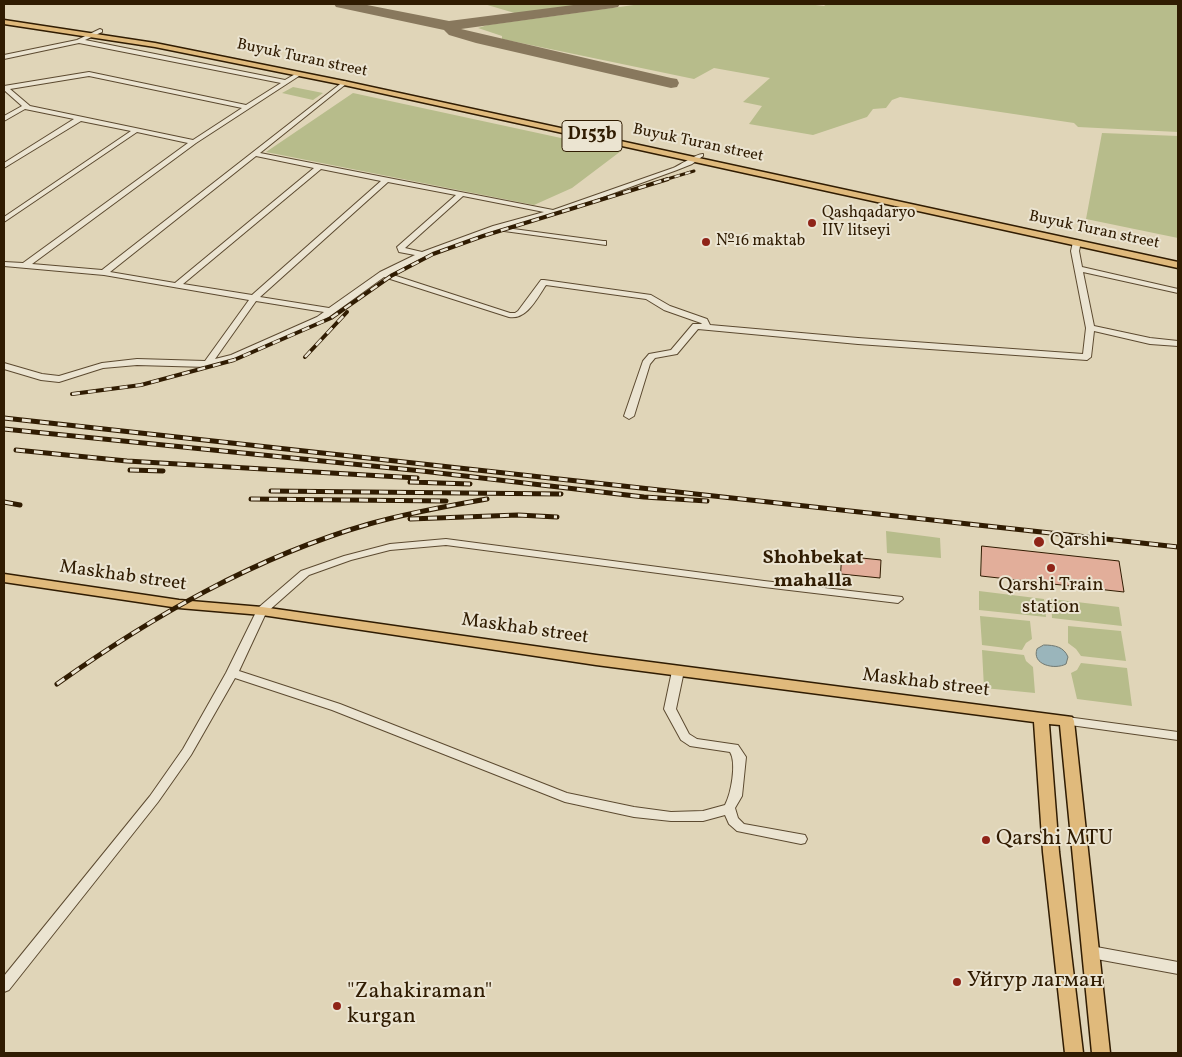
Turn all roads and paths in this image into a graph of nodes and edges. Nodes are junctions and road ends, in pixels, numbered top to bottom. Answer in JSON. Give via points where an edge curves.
{"nodes":[{"id":1,"x":4,"y":18,"type":"edge"},
{"id":2,"x":4,"y":22,"type":"edge"},
{"id":3,"x":97,"y":33,"type":"junction"},
{"id":4,"x":79,"y":41,"type":"junction"},
{"id":5,"x":4,"y":57,"type":"edge"},
{"id":6,"x":299,"y":74,"type":"junction"},
{"id":7,"x":286,"y":82,"type":"junction"},
{"id":8,"x":344,"y":83,"type":"junction"},
{"id":9,"x":4,"y":88,"type":"edge"},
{"id":10,"x":26,"y":106,"type":"junction"},
{"id":11,"x":245,"y":107,"type":"junction"},
{"id":12,"x":79,"y":118,"type":"junction"},
{"id":13,"x":4,"y":119,"type":"edge"},
{"id":14,"x":135,"y":130,"type":"junction"},
{"id":15,"x":194,"y":142,"type":"junction"},
{"id":16,"x":255,"y":154,"type":"junction"},
{"id":17,"x":698,"y":157,"type":"junction"},
{"id":18,"x":4,"y":166,"type":"edge"},
{"id":19,"x":319,"y":167,"type":"junction"},
{"id":20,"x":386,"y":180,"type":"junction"},
{"id":21,"x":460,"y":195,"type":"junction"},
{"id":22,"x":553,"y":212,"type":"junction"},
{"id":23,"x":4,"y":220,"type":"edge"},
{"id":24,"x":496,"y":228,"type":"junction"},
{"id":25,"x":1077,"y":242,"type":"junction"},
{"id":26,"x":603,"y":243,"type":"dead end"},
{"id":27,"x":422,"y":254,"type":"junction"},
{"id":28,"x":1178,"y":260,"type":"edge"},
{"id":29,"x":5,"y":265,"type":"edge"},
{"id":30,"x":26,"y":265,"type":"junction"},
{"id":31,"x":1178,"y":265,"type":"edge"},
{"id":32,"x":1079,"y":268,"type":"junction"},
{"id":33,"x":104,"y":273,"type":"junction"},
{"id":34,"x":383,"y":274,"type":"junction"},
{"id":35,"x":178,"y":284,"type":"junction"},
{"id":36,"x":1178,"y":290,"type":"edge"},
{"id":37,"x":254,"y":298,"type":"junction"},
{"id":38,"x":330,"y":311,"type":"junction"},
{"id":39,"x":707,"y":326,"type":"junction"},
{"id":40,"x":1090,"y":328,"type":"junction"},
{"id":41,"x":1178,"y":344,"type":"edge"},
{"id":42,"x":207,"y":364,"type":"junction"},
{"id":43,"x":4,"y":366,"type":"edge"},
{"id":44,"x":629,"y":416,"type":"dead end"},
{"id":45,"x":4,"y":578,"type":"edge"},
{"id":46,"x":898,"y":599,"type":"dead end"},
{"id":47,"x":262,"y":611,"type":"junction"},
{"id":48,"x":678,"y":671,"type":"junction"},
{"id":49,"x":232,"y":673,"type":"junction"},
{"id":50,"x":1041,"y":718,"type":"junction"},
{"id":51,"x":1067,"y":721,"type":"junction"},
{"id":52,"x":1178,"y":736,"type":"edge"},
{"id":53,"x":729,"y":808,"type":"junction"},
{"id":54,"x":801,"y":839,"type":"dead end"},
{"id":55,"x":1091,"y":952,"type":"junction"},
{"id":56,"x":1178,"y":968,"type":"edge"},
{"id":57,"x":4,"y":986,"type":"edge"},
{"id":58,"x":1074,"y":1053,"type":"edge"},
{"id":59,"x":1101,"y":1053,"type":"edge"}],
"edges":[{"from":1,"to":3,"type":"main road","name":"Buyuk Turan street","number":"D153b"},
{"from":2,"to":3,"type":"main road","name":"Buyuk Turan street","number":"D153b"},
{"from":3,"to":4,"type":"street"},
{"from":3,"to":6,"type":"main road","name":"Buyuk Turan street","number":"D153b"},
{"from":3,"to":17,"type":"main road","name":"Buyuk Turan street","number":"D153b","via":[[163,41],[298,68]]},
{"from":4,"to":5,"type":"street"},
{"from":4,"to":7,"type":"street"},
{"from":6,"to":7,"type":"street"},
{"from":6,"to":8,"type":"main road","name":"Buyuk Turan street","number":"D153b"},
{"from":7,"to":11,"type":"street"},
{"from":8,"to":16,"type":"street"},
{"from":8,"to":17,"type":"main road","name":"Buyuk Turan street","number":"D153b"},
{"from":9,"to":10,"type":"street"},
{"from":9,"to":11,"type":"street","via":[[88,74]]},
{"from":10,"to":12,"type":"street"},
{"from":10,"to":13,"type":"street"},
{"from":11,"to":15,"type":"street"},
{"from":12,"to":14,"type":"street"},
{"from":12,"to":18,"type":"street"},
{"from":14,"to":15,"type":"street"},
{"from":14,"to":23,"type":"street"},
{"from":15,"to":30,"type":"street"},
{"from":16,"to":19,"type":"street"},
{"from":16,"to":33,"type":"street"},
{"from":17,"to":22,"type":"street","via":[[685,165]]},
{"from":17,"to":25,"type":"main road","name":"Buyuk Turan street","number":"D153b"},
{"from":17,"to":28,"type":"main road","name":"Buyuk Turan street","number":"D153b"},
{"from":19,"to":20,"type":"street"},
{"from":19,"to":35,"type":"street"},
{"from":20,"to":21,"type":"street"},
{"from":20,"to":37,"type":"street"},
{"from":21,"to":22,"type":"street"},
{"from":21,"to":27,"type":"street","via":[[401,247],[402,250]]},
{"from":22,"to":24,"type":"street"},
{"from":24,"to":26,"type":"street"},
{"from":24,"to":27,"type":"street"},
{"from":25,"to":31,"type":"main road","name":"Buyuk Turan street","number":"D153b"},
{"from":25,"to":32,"type":"street","via":[[1075,251]]},
{"from":27,"to":34,"type":"street"},
{"from":29,"to":30,"type":"street"},
{"from":30,"to":33,"type":"street"},
{"from":32,"to":36,"type":"street"},
{"from":32,"to":40,"type":"street"},
{"from":33,"to":35,"type":"street"},
{"from":34,"to":38,"type":"street"},
{"from":34,"to":39,"type":"street","via":[[516,316],[544,282],[648,297],[667,308],[704,321]]},
{"from":35,"to":37,"type":"street"},
{"from":37,"to":38,"type":"street"},
{"from":37,"to":42,"type":"street"},
{"from":38,"to":42,"type":"street","via":[[273,341]]},
{"from":39,"to":40,"type":"street","via":[[858,341],[1087,357]]},
{"from":39,"to":44,"type":"street","via":[[696,326],[674,352],[652,356],[646,363]]},
{"from":40,"to":41,"type":"street"},
{"from":42,"to":43,"type":"street","via":[[137,362],[102,366],[59,379]]},
{"from":45,"to":47,"type":"main road","name":"Maskhab street","via":[[179,604]]},
{"from":46,"to":47,"type":"street","via":[[446,542],[390,547],[314,570]]},
{"from":47,"to":48,"type":"main road","name":"Maskhab street"},
{"from":47,"to":49,"type":"street"},
{"from":48,"to":50,"type":"main road","name":"Maskhab street"},
{"from":48,"to":53,"type":"street","via":[[670,709],[685,737],[694,743],[734,748],[740,757],[736,796]]},
{"from":49,"to":53,"type":"street","via":[[336,707],[565,797],[681,818],[706,816]]},
{"from":49,"to":57,"type":"street","via":[[187,752],[154,799]]},
{"from":50,"to":51,"type":"main road","name":"Maskhab street"},
{"from":50,"to":58,"type":"main road","via":[[1051,852]]},
{"from":51,"to":52,"type":"street"},
{"from":51,"to":55,"type":"main road"},
{"from":53,"to":54,"type":"street","via":[[733,821],[741,828]]},
{"from":55,"to":56,"type":"street"},
{"from":55,"to":59,"type":"main road"}]}
